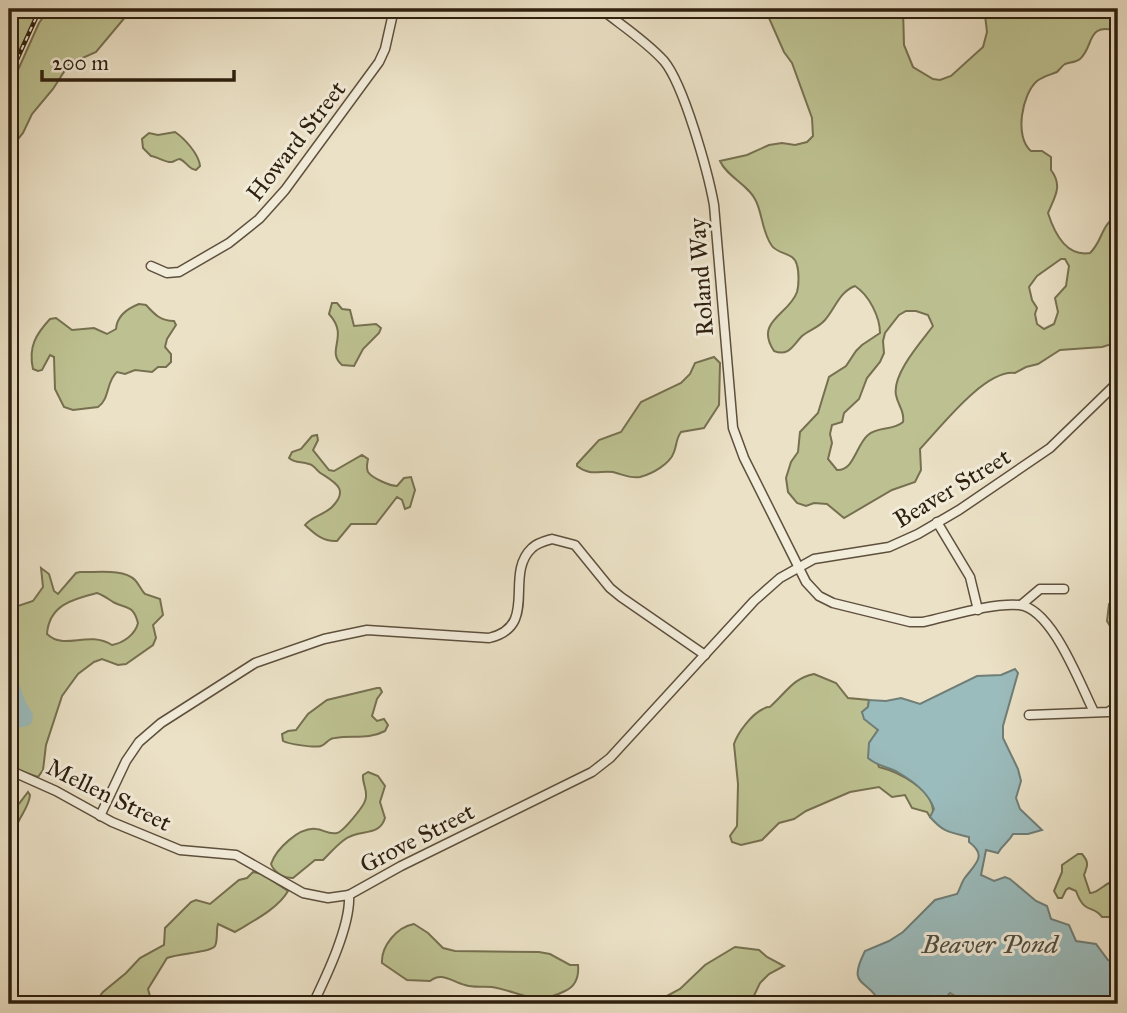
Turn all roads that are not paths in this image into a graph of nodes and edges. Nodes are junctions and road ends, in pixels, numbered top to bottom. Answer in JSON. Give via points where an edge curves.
{"nodes":[{"id":1,"x":394,"y":9,"type":"edge"},
{"id":2,"x":601,"y":9,"type":"edge"},
{"id":3,"x":151,"y":266,"type":"dead end"},
{"id":4,"x":1118,"y":382,"type":"edge"},
{"id":5,"x":937,"y":522,"type":"junction"},
{"id":6,"x":798,"y":567,"type":"junction"},
{"id":7,"x":1064,"y":589,"type":"dead end"},
{"id":8,"x":1021,"y":605,"type":"junction"},
{"id":9,"x":978,"y":610,"type":"junction"},
{"id":10,"x":705,"y":655,"type":"junction"},
{"id":11,"x":1118,"y":706,"type":"edge"},
{"id":12,"x":1094,"y":712,"type":"junction"},
{"id":13,"x":1030,"y":715,"type":"dead end"},
{"id":14,"x":606,"y":762,"type":"joint"},
{"id":15,"x":9,"y":770,"type":"edge"},
{"id":16,"x":100,"y":816,"type":"junction"},
{"id":17,"x":349,"y":895,"type":"junction"},
{"id":18,"x":313,"y":1004,"type":"edge"}],
"edges":[{"from":1,"to":3,"type":"street","name":"Howard Street","via":[[379,62],[275,204],[229,243],[188,268],[167,273]]},
{"from":2,"to":6,"type":"street","name":"Roland Way","via":[[657,54],[678,86],[714,205],[733,428]]},
{"from":4,"to":5,"type":"street","name":"Beaver Street","via":[[1035,460]]},
{"from":5,"to":6,"type":"street","name":"Beaver Street","via":[[889,547],[827,556]]},
{"from":5,"to":9,"type":"street","via":[[970,577]]},
{"from":6,"to":9,"type":"street","name":"Roland Way","via":[[819,596],[833,603],[910,622]]},
{"from":6,"to":10,"type":"street","name":"Beaver Street","via":[[754,601]]},
{"from":7,"to":8,"type":"street","via":[[1040,589]]},
{"from":8,"to":9,"type":"street","name":"Roland Way"},
{"from":8,"to":12,"type":"street","via":[[1045,620]]},
{"from":10,"to":14,"type":"street","name":"Beaver Street"},
{"from":10,"to":16,"type":"street","via":[[610,588],[575,545],[552,539],[531,548],[524,560],[515,622],[502,635],[489,638],[367,629],[254,663],[139,742]]},
{"from":11,"to":12,"type":"street"},
{"from":12,"to":13,"type":"street"},
{"from":14,"to":17,"type":"street","name":"Grove Street","via":[[579,780]]},
{"from":15,"to":16,"type":"street","name":"Mellen Street"},
{"from":16,"to":17,"type":"street","name":"Mellen Street","via":[[180,850],[236,855],[303,892],[328,898]]},
{"from":17,"to":18,"type":"street","name":"Grove Street","via":[[338,945]]}]}
